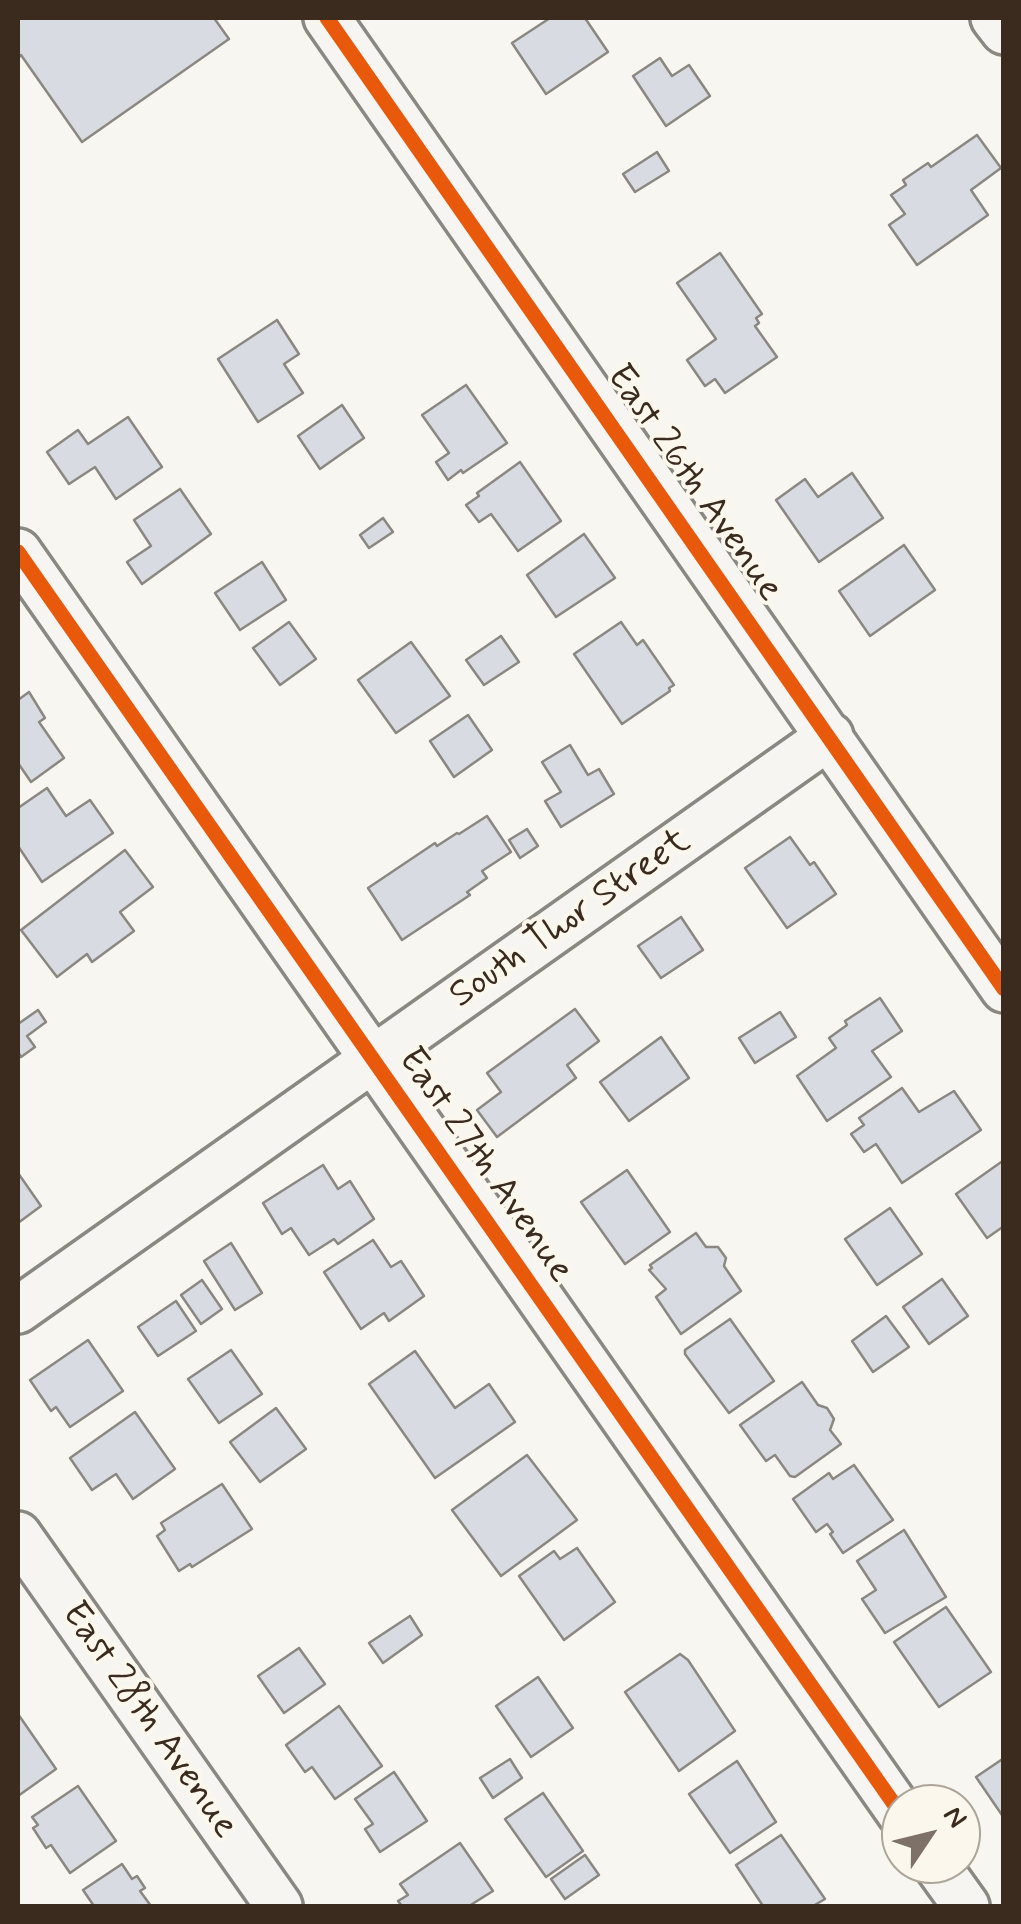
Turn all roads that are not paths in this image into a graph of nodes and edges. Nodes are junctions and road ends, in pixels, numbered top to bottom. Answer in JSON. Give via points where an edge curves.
{"nodes":[{"id":1,"x":328,"y":18,"type":"edge"},
{"id":2,"x":994,"y":18,"type":"edge"},
{"id":3,"x":1004,"y":31,"type":"edge"},
{"id":4,"x":18,"y":552,"type":"edge"},
{"id":5,"x":830,"y":736,"type":"junction"},
{"id":6,"x":1004,"y":988,"type":"edge"},
{"id":7,"x":372,"y":1062,"type":"junction"},
{"id":8,"x":18,"y":1310,"type":"edge"},
{"id":9,"x":18,"y":1536,"type":"edge"},
{"id":10,"x":881,"y":1786,"type":"edge"},
{"id":11,"x":950,"y":1884,"type":"edge"},
{"id":12,"x":279,"y":1906,"type":"edge"},
{"id":13,"x":966,"y":1906,"type":"edge"}],
"edges":[{"from":1,"to":5,"type":"street","name":"East 26th Avenue"},
{"from":2,"to":3,"type":"street"},
{"from":4,"to":7,"type":"street","name":"East 27th Avenue"},
{"from":5,"to":6,"type":"street","name":"East 26th Avenue"},
{"from":5,"to":7,"type":"street","name":"South Thor Street"},
{"from":7,"to":8,"type":"street","name":"South Thor Street"},
{"from":7,"to":10,"type":"street","name":"East 27th Avenue"},
{"from":9,"to":12,"type":"street","name":"East 28th Avenue"},
{"from":11,"to":13,"type":"street"}]}
